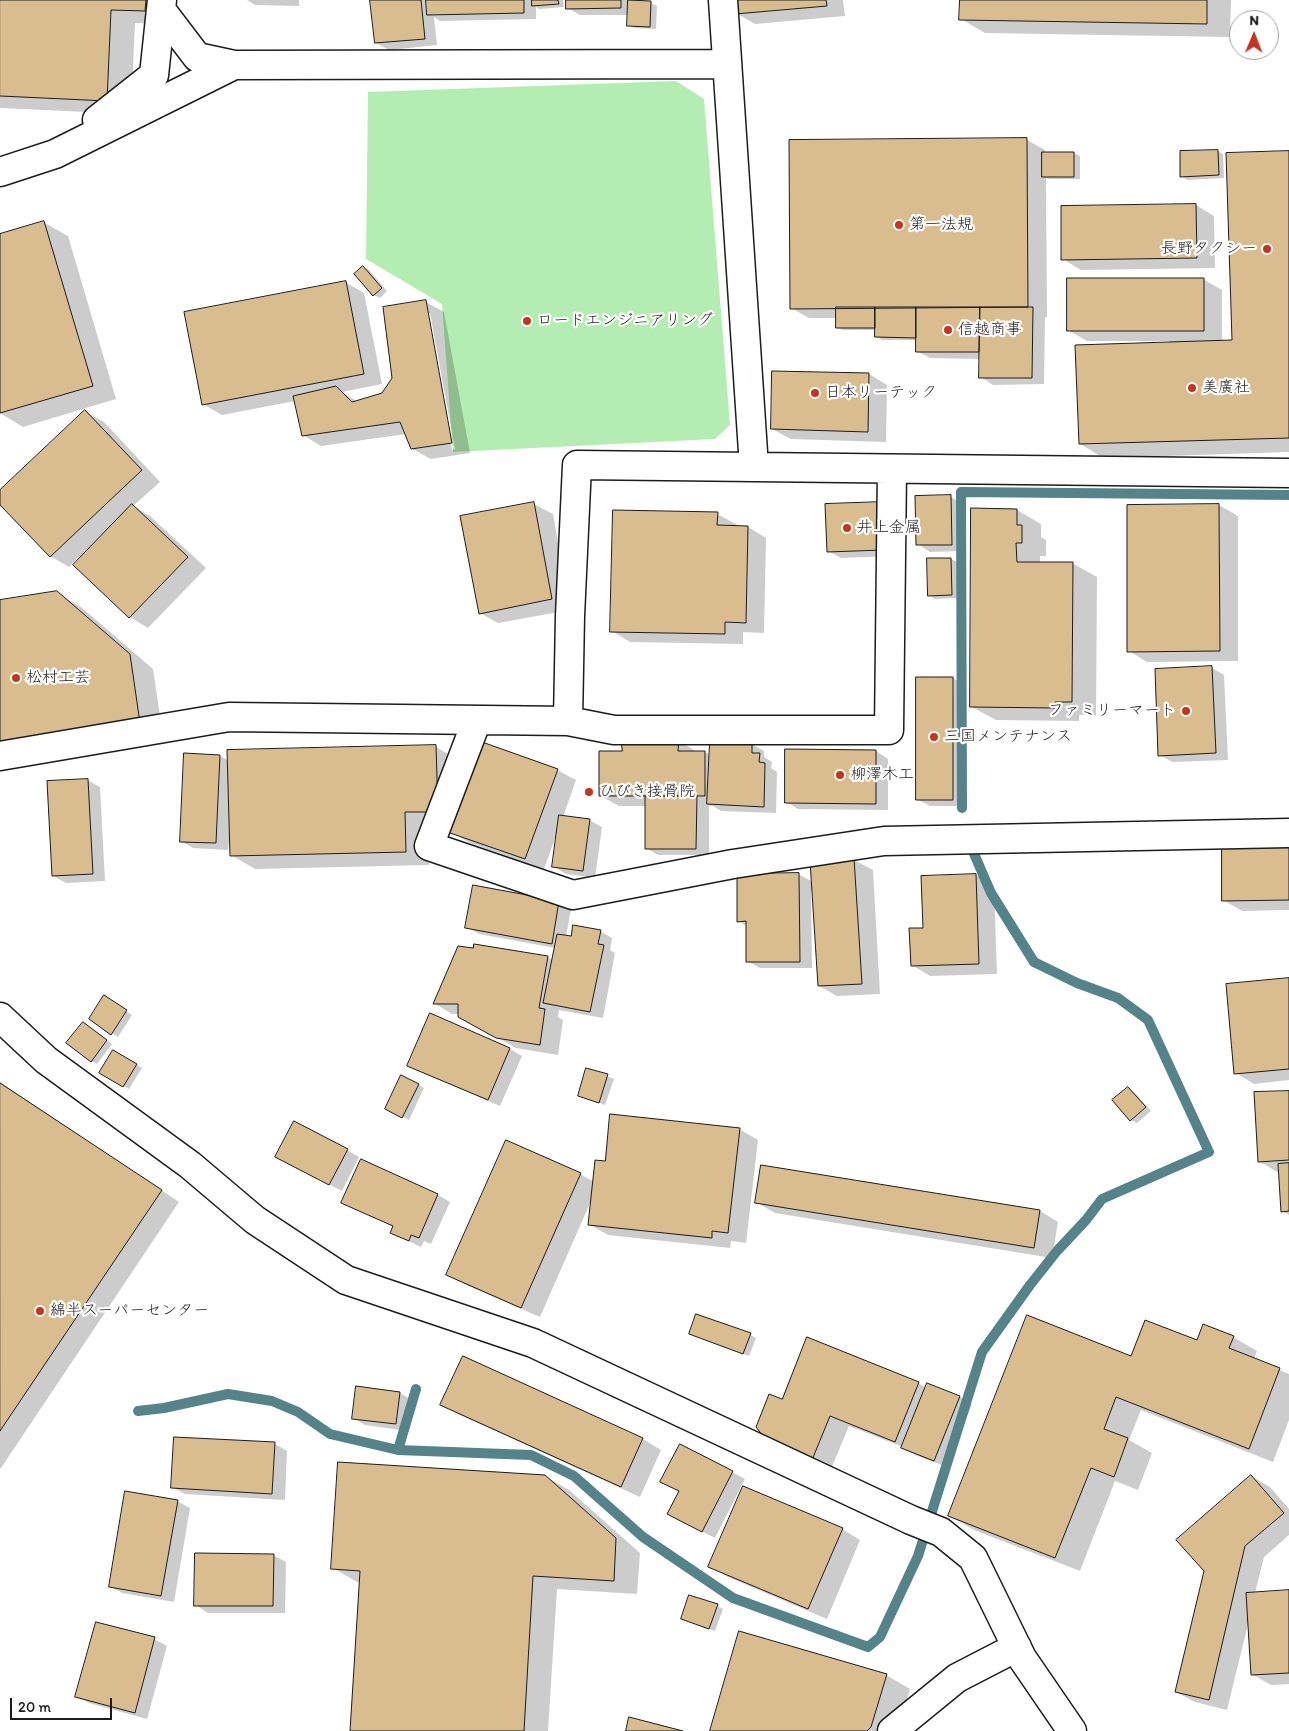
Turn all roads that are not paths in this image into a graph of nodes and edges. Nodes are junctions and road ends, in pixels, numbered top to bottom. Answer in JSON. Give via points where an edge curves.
{"nodes":[{"id":1,"x":723,"y":0,"type":"edge"},
{"id":2,"x":162,"y":6,"type":"edge"},
{"id":3,"x":727,"y":64,"type":"junction"},
{"id":4,"x":234,"y":65,"type":"junction"},
{"id":5,"x":55,"y":154,"type":"junction"},
{"id":6,"x":0,"y":172,"type":"edge"},
{"id":7,"x":754,"y":467,"type":"junction"},
{"id":8,"x":892,"y":469,"type":"junction"},
{"id":9,"x":1289,"y":473,"type":"edge"},
{"id":10,"x":477,"y":720,"type":"junction"},
{"id":11,"x":568,"y":721,"type":"junction"},
{"id":12,"x":0,"y":756,"type":"edge"},
{"id":13,"x":1289,"y":833,"type":"edge"},
{"id":14,"x":0,"y":1017,"type":"edge"},
{"id":15,"x":1017,"y":1647,"type":"junction"},
{"id":16,"x":892,"y":1731,"type":"edge"},
{"id":17,"x":1072,"y":1731,"type":"edge"}],
"edges":[{"from":1,"to":3,"type":"street"},
{"from":2,"to":4,"type":"street","via":[[197,57]]},
{"from":2,"to":5,"type":"street","via":[[154,75]]},
{"from":3,"to":4,"type":"street"},
{"from":3,"to":7,"type":"street"},
{"from":4,"to":5,"type":"street"},
{"from":5,"to":6,"type":"street"},
{"from":7,"to":8,"type":"street"},
{"from":7,"to":11,"type":"street","via":[[577,466]]},
{"from":8,"to":9,"type":"street"},
{"from":8,"to":11,"type":"street","via":[[889,730],[614,730]]},
{"from":10,"to":11,"type":"street"},
{"from":10,"to":12,"type":"street","via":[[229,717]]},
{"from":10,"to":13,"type":"street","via":[[429,846],[573,895],[733,864],[884,841]]},
{"from":14,"to":15,"type":"street","via":[[46,1060],[190,1165],[255,1220],[346,1280],[533,1343],[941,1532],[973,1558]]},
{"from":15,"to":16,"type":"street","via":[[957,1678]]},
{"from":15,"to":17,"type":"street"}]}
